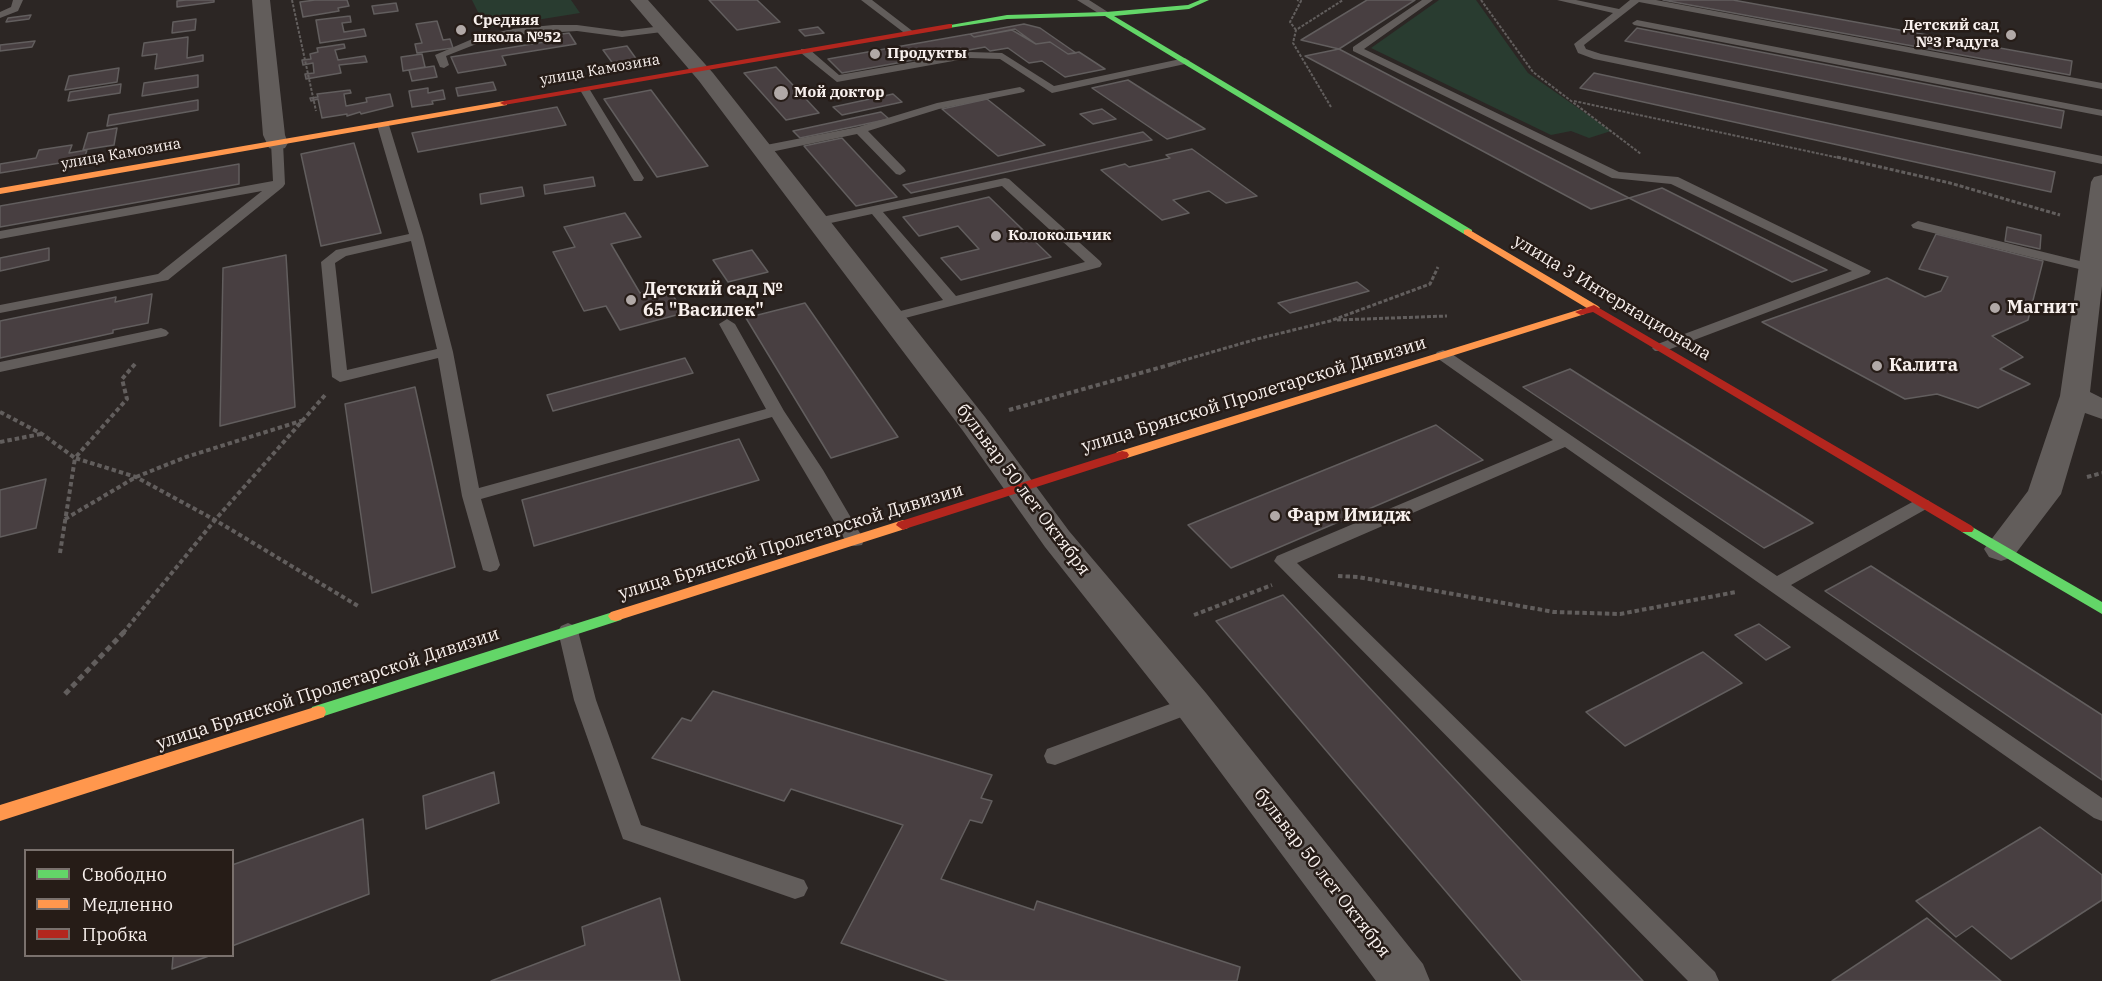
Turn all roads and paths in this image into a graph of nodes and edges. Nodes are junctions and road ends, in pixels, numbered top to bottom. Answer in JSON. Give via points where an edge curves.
{"nodes":[{"id":1,"x":18,"y":0,"type":"edge"},
{"id":2,"x":261,"y":0,"type":"edge"},
{"id":3,"x":292,"y":0,"type":"edge"},
{"id":4,"x":639,"y":0,"type":"edge"},
{"id":5,"x":866,"y":0,"type":"edge"},
{"id":6,"x":1082,"y":0,"type":"edge"},
{"id":7,"x":1206,"y":0,"type":"edge"},
{"id":8,"x":1297,"y":0,"type":"edge"},
{"id":9,"x":1343,"y":0,"type":"edge"},
{"id":10,"x":1428,"y":0,"type":"edge"},
{"id":11,"x":1481,"y":0,"type":"edge"},
{"id":12,"x":1562,"y":0,"type":"edge"},
{"id":13,"x":1635,"y":0,"type":"edge"},
{"id":14,"x":1641,"y":0,"type":"edge"},
{"id":15,"x":1189,"y":7,"type":"junction"},
{"id":16,"x":1620,"y":12,"type":"junction"},
{"id":17,"x":0,"y":15,"type":"edge"},
{"id":18,"x":1106,"y":15,"type":"junction"},
{"id":19,"x":1637,"y":23,"type":"dead end"},
{"id":20,"x":662,"y":29,"type":"junction"},
{"id":21,"x":1155,"y":30,"type":"junction"},
{"id":22,"x":1296,"y":30,"type":"junction"},
{"id":23,"x":910,"y":33,"type":"junction"},
{"id":24,"x":805,"y":51,"type":"junction"},
{"id":25,"x":1185,"y":61,"type":"junction"},
{"id":26,"x":444,"y":65,"type":"dead end"},
{"id":27,"x":699,"y":70,"type":"junction"},
{"id":28,"x":2102,"y":86,"type":"edge"},
{"id":29,"x":585,"y":90,"type":"junction"},
{"id":30,"x":1020,"y":90,"type":"dead end"},
{"id":31,"x":1574,"y":100,"type":"junction"},
{"id":32,"x":1331,"y":107,"type":"dead end"},
{"id":33,"x":2102,"y":113,"type":"edge"},
{"id":34,"x":383,"y":125,"type":"junction"},
{"id":35,"x":860,"y":130,"type":"junction"},
{"id":36,"x":323,"y":136,"type":"junction"},
{"id":37,"x":277,"y":143,"type":"junction"},
{"id":38,"x":761,"y":150,"type":"junction"},
{"id":39,"x":2102,"y":160,"type":"edge"},
{"id":40,"x":900,"y":171,"type":"dead end"},
{"id":41,"x":638,"y":178,"type":"dead end"},
{"id":42,"x":1674,"y":180,"type":"junction"},
{"id":43,"x":2102,"y":182,"type":"edge"},
{"id":44,"x":279,"y":184,"type":"junction"},
{"id":45,"x":0,"y":191,"type":"edge"},
{"id":46,"x":875,"y":210,"type":"junction"},
{"id":47,"x":2060,"y":215,"type":"dead end"},
{"id":48,"x":817,"y":222,"type":"junction"},
{"id":49,"x":1918,"y":225,"type":"dead end"},
{"id":50,"x":2099,"y":228,"type":"edge"},
{"id":51,"x":0,"y":235,"type":"edge"},
{"id":52,"x":416,"y":236,"type":"junction"},
{"id":53,"x":1438,"y":267,"type":"dead end"},
{"id":54,"x":2094,"y":273,"type":"edge"},
{"id":55,"x":953,"y":302,"type":"junction"},
{"id":56,"x":1594,"y":308,"type":"junction"},
{"id":57,"x":0,"y":309,"type":"edge"},
{"id":58,"x":1447,"y":316,"type":"dead end"},
{"id":59,"x":890,"y":318,"type":"junction"},
{"id":60,"x":1330,"y":321,"type":"junction"},
{"id":61,"x":727,"y":324,"type":"dead end"},
{"id":62,"x":161,"y":333,"type":"joint"},
{"id":63,"x":1660,"y":348,"type":"junction"},
{"id":64,"x":446,"y":352,"type":"junction"},
{"id":65,"x":1443,"y":355,"type":"junction"},
{"id":66,"x":0,"y":367,"type":"edge"},
{"id":67,"x":340,"y":377,"type":"junction"},
{"id":68,"x":2074,"y":396,"type":"junction"},
{"id":69,"x":1009,"y":410,"type":"dead end"},
{"id":70,"x":2102,"y":410,"type":"edge"},
{"id":71,"x":776,"y":411,"type":"junction"},
{"id":72,"x":0,"y":412,"type":"edge"},
{"id":73,"x":305,"y":419,"type":"junction"},
{"id":74,"x":42,"y":434,"type":"junction"},
{"id":75,"x":1565,"y":441,"type":"junction"},
{"id":76,"x":0,"y":442,"type":"edge"},
{"id":77,"x":75,"y":458,"type":"junction"},
{"id":78,"x":136,"y":477,"type":"junction"},
{"id":79,"x":1021,"y":489,"type":"junction"},
{"id":80,"x":471,"y":496,"type":"junction"},
{"id":81,"x":1922,"y":504,"type":"junction"},
{"id":82,"x":66,"y":519,"type":"junction"},
{"id":83,"x":215,"y":520,"type":"junction"},
{"id":84,"x":855,"y":540,"type":"junction"},
{"id":85,"x":2001,"y":549,"type":"junction"},
{"id":86,"x":60,"y":553,"type":"dead end"},
{"id":87,"x":490,"y":566,"type":"dead end"},
{"id":88,"x":1299,"y":575,"type":"junction"},
{"id":89,"x":1774,"y":586,"type":"junction"},
{"id":90,"x":358,"y":606,"type":"dead end"},
{"id":91,"x":2102,"y":609,"type":"edge"},
{"id":92,"x":1194,"y":615,"type":"dead end"},
{"id":93,"x":568,"y":631,"type":"junction"},
{"id":94,"x":65,"y":694,"type":"dead end"},
{"id":95,"x":1192,"y":704,"type":"junction"},
{"id":96,"x":1054,"y":756,"type":"dead end"},
{"id":97,"x":2102,"y":811,"type":"edge"},
{"id":98,"x":0,"y":813,"type":"edge"},
{"id":99,"x":795,"y":888,"type":"dead end"},
{"id":100,"x":1406,"y":981,"type":"edge"},
{"id":101,"x":1706,"y":981,"type":"edge"}],
"edges":[{"from":1,"to":17,"type":"lane","via":[[15,9]]},
{"from":2,"to":37,"type":"street"},
{"from":3,"to":36,"type":"path"},
{"from":4,"to":20,"type":"street","name":"бульвар 50 лет Октября"},
{"from":5,"to":23,"type":"lane"},
{"from":6,"to":18,"type":"lane"},
{"from":7,"to":15,"type":"street","name":"улица Камозина"},
{"from":8,"to":22,"type":"path","via":[[1301,1],[1290,22]]},
{"from":9,"to":22,"type":"path"},
{"from":10,"to":42,"type":"lane","via":[[1357,49],[1616,175]]},
{"from":11,"to":31,"type":"path","via":[[1533,72]]},
{"from":12,"to":16,"type":"lane"},
{"from":13,"to":16,"type":"lane"},
{"from":14,"to":28,"type":"lane"},
{"from":15,"to":18,"type":"street","name":"улица Камозина"},
{"from":15,"to":21,"type":"street"},
{"from":16,"to":39,"type":"lane","via":[[1579,44],[1582,51]]},
{"from":18,"to":21,"type":"street","name":"улица 3 Интернационала"},
{"from":18,"to":23,"type":"street","name":"улица Камозина","via":[[1007,17]]},
{"from":19,"to":33,"type":"lane"},
{"from":20,"to":26,"type":"lane","via":[[622,34],[561,28],[512,32],[440,55]]},
{"from":20,"to":27,"type":"street","name":"бульвар 50 лет Октября"},
{"from":21,"to":25,"type":"street","name":"улица 3 Интернационала"},
{"from":22,"to":32,"type":"path","via":[[1293,43]]},
{"from":23,"to":24,"type":"street","name":"улица Камозина"},
{"from":24,"to":25,"type":"lane","via":[[837,80],[970,55],[1002,56],[1052,90]]},
{"from":24,"to":27,"type":"street","name":"улица Камозина"},
{"from":25,"to":56,"type":"street","name":"улица 3 Интернационала"},
{"from":27,"to":29,"type":"street","name":"улица Камозина"},
{"from":27,"to":38,"type":"street","name":"бульвар 50 лет Октября"},
{"from":29,"to":34,"type":"street","name":"улица Камозина"},
{"from":29,"to":41,"type":"lane"},
{"from":30,"to":35,"type":"lane","via":[[937,106]]},
{"from":31,"to":42,"type":"path"},
{"from":31,"to":47,"type":"path","via":[[1950,183]]},
{"from":34,"to":36,"type":"street","name":"улица Камозина"},
{"from":34,"to":52,"type":"lane"},
{"from":35,"to":38,"type":"lane"},
{"from":35,"to":40,"type":"lane"},
{"from":36,"to":37,"type":"street","name":"улица Камозина"},
{"from":37,"to":44,"type":"lane"},
{"from":37,"to":45,"type":"street","name":"улица Камозина"},
{"from":38,"to":48,"type":"street","name":"бульвар 50 лет Октября"},
{"from":42,"to":63,"type":"lane","via":[[1864,272]]},
{"from":43,"to":50,"type":"street"},
{"from":44,"to":51,"type":"lane"},
{"from":44,"to":57,"type":"lane","via":[[163,277]]},
{"from":46,"to":48,"type":"lane"},
{"from":46,"to":55,"type":"lane"},
{"from":46,"to":55,"type":"lane","via":[[1005,182],[1095,264]]},
{"from":48,"to":59,"type":"street","name":"бульвар 50 лет Октября"},
{"from":49,"to":54,"type":"lane"},
{"from":50,"to":54,"type":"street"},
{"from":52,"to":64,"type":"lane"},
{"from":52,"to":67,"type":"lane","via":[[341,253],[328,262]]},
{"from":53,"to":60,"type":"path","via":[[1430,284]]},
{"from":54,"to":68,"type":"street"},
{"from":55,"to":59,"type":"lane"},
{"from":56,"to":63,"type":"street","name":"улица 3 Интернационала"},
{"from":56,"to":65,"type":"street","name":"улица Брянской Пролетарской Дивизии"},
{"from":58,"to":60,"type":"path"},
{"from":59,"to":79,"type":"street","name":"бульвар 50 лет Октября"},
{"from":60,"to":69,"type":"path"},
{"from":61,"to":71,"type":"lane"},
{"from":62,"to":66,"type":"lane"},
{"from":62,"to":77,"type":"path","via":[[122,379],[127,399]]},
{"from":63,"to":81,"type":"street","name":"улица 3 Интернационала"},
{"from":64,"to":67,"type":"lane"},
{"from":64,"to":80,"type":"lane"},
{"from":65,"to":75,"type":"lane"},
{"from":65,"to":79,"type":"street","name":"улица Брянской Пролетарской Дивизии"},
{"from":67,"to":73,"type":"path"},
{"from":68,"to":70,"type":"street"},
{"from":68,"to":85,"type":"street","via":[[2044,494]]},
{"from":71,"to":80,"type":"lane"},
{"from":71,"to":84,"type":"lane"},
{"from":72,"to":74,"type":"path"},
{"from":73,"to":78,"type":"path"},
{"from":73,"to":83,"type":"path"},
{"from":74,"to":76,"type":"path"},
{"from":74,"to":77,"type":"path"},
{"from":75,"to":88,"type":"lane","via":[[1284,561]]},
{"from":75,"to":89,"type":"lane"},
{"from":77,"to":78,"type":"path"},
{"from":77,"to":82,"type":"path"},
{"from":78,"to":82,"type":"path"},
{"from":78,"to":83,"type":"path"},
{"from":79,"to":84,"type":"street","name":"улица Брянской Пролетарской Дивизии"},
{"from":79,"to":95,"type":"street","name":"бульвар 50 лет Октября"},
{"from":80,"to":87,"type":"lane"},
{"from":81,"to":85,"type":"street","name":"улица 3 Интернационала"},
{"from":81,"to":89,"type":"lane"},
{"from":82,"to":86,"type":"path"},
{"from":83,"to":90,"type":"path"},
{"from":83,"to":94,"type":"path","via":[[139,616]]},
{"from":84,"to":93,"type":"street","name":"улица Брянской Пролетарской Дивизии"},
{"from":85,"to":91,"type":"street","name":"улица 3 Интернационала"},
{"from":88,"to":89,"type":"path","via":[[1358,577],[1554,612],[1620,614]]},
{"from":88,"to":92,"type":"path"},
{"from":88,"to":101,"type":"lane"},
{"from":89,"to":97,"type":"lane"},
{"from":93,"to":98,"type":"street","name":"улица Брянской Пролетарской Дивизии"},
{"from":93,"to":99,"type":"lane","via":[[585,700],[632,832]]},
{"from":95,"to":96,"type":"lane"},
{"from":95,"to":100,"type":"street","name":"бульвар 50 лет Октября"}]}
